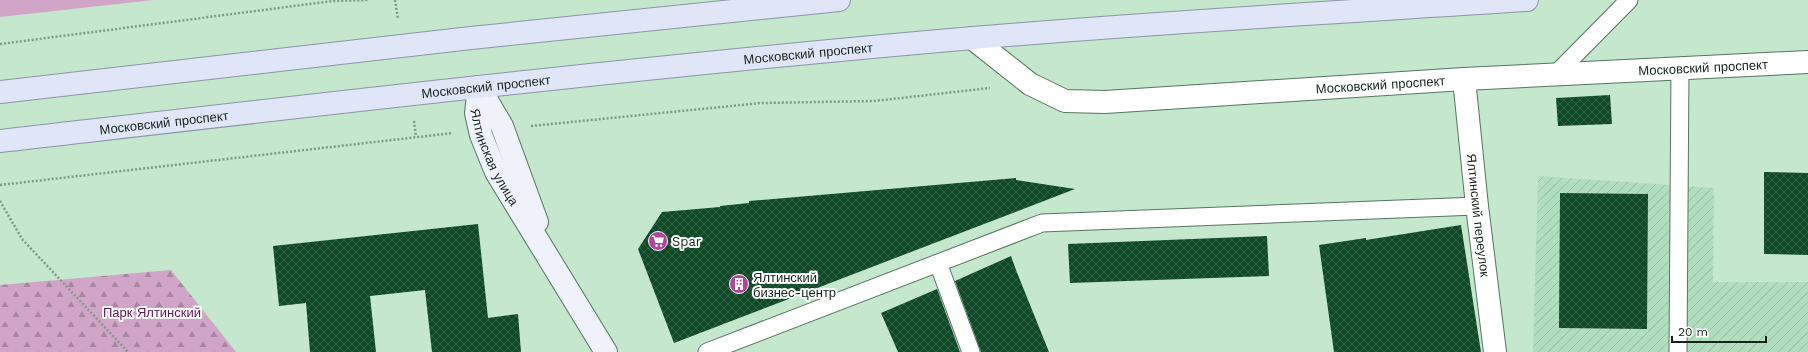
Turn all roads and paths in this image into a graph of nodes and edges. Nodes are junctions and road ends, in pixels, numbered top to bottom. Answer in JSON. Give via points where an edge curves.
{"nodes":[{"id":1,"x":368,"y":0,"type":"edge"},
{"id":2,"x":839,"y":0,"type":"edge"},
{"id":3,"x":1527,"y":0,"type":"edge"},
{"id":4,"x":1629,"y":0,"type":"edge"},
{"id":5,"x":775,"y":3,"type":"edge"},
{"id":6,"x":972,"y":38,"type":"junction"},
{"id":7,"x":0,"y":44,"type":"edge"},
{"id":8,"x":1808,"y":62,"type":"edge"},
{"id":9,"x":1680,"y":67,"type":"junction"},
{"id":10,"x":1556,"y":74,"type":"junction"},
{"id":11,"x":1464,"y":79,"type":"junction"},
{"id":12,"x":479,"y":87,"type":"junction"},
{"id":13,"x":0,"y":92,"type":"edge"},
{"id":14,"x":0,"y":141,"type":"edge"},
{"id":15,"x":0,"y":201,"type":"edge"},
{"id":16,"x":1477,"y":206,"type":"junction"},
{"id":17,"x":938,"y":263,"type":"junction"},
{"id":18,"x":128,"y":352,"type":"edge"},
{"id":19,"x":606,"y":352,"type":"edge"},
{"id":20,"x":707,"y":352,"type":"edge"},
{"id":21,"x":972,"y":352,"type":"edge"},
{"id":22,"x":1495,"y":352,"type":"edge"},
{"id":23,"x":1678,"y":352,"type":"edge"}],
"edges":[{"from":1,"to":7,"type":"path","via":[[333,1]]},
{"from":2,"to":5,"type":"main road"},
{"from":3,"to":6,"type":"main road","name":"Московский проспект"},
{"from":4,"to":10,"type":"lane"},
{"from":5,"to":13,"type":"main road"},
{"from":6,"to":11,"type":"street","name":"Московский проспект","via":[[1030,84],[1065,101],[1105,102]]},
{"from":6,"to":12,"type":"main road","name":"Московский проспект"},
{"from":8,"to":9,"type":"street","name":"Московский проспект"},
{"from":9,"to":10,"type":"street","name":"Московский проспект"},
{"from":9,"to":23,"type":"lane"},
{"from":10,"to":11,"type":"street","name":"Московский проспект"},
{"from":11,"to":16,"type":"street","name":"Ялтинский переулок"},
{"from":12,"to":14,"type":"main road","name":"Московский проспект"},
{"from":12,"to":19,"type":"street","name":"Ялтинская улица","via":[[502,126],[551,263]]},
{"from":15,"to":18,"type":"path","via":[[22,239]]},
{"from":16,"to":17,"type":"lane","via":[[1042,223]]},
{"from":16,"to":22,"type":"street","name":"Ялтинский переулок"},
{"from":17,"to":20,"type":"lane"},
{"from":17,"to":21,"type":"lane"}]}
